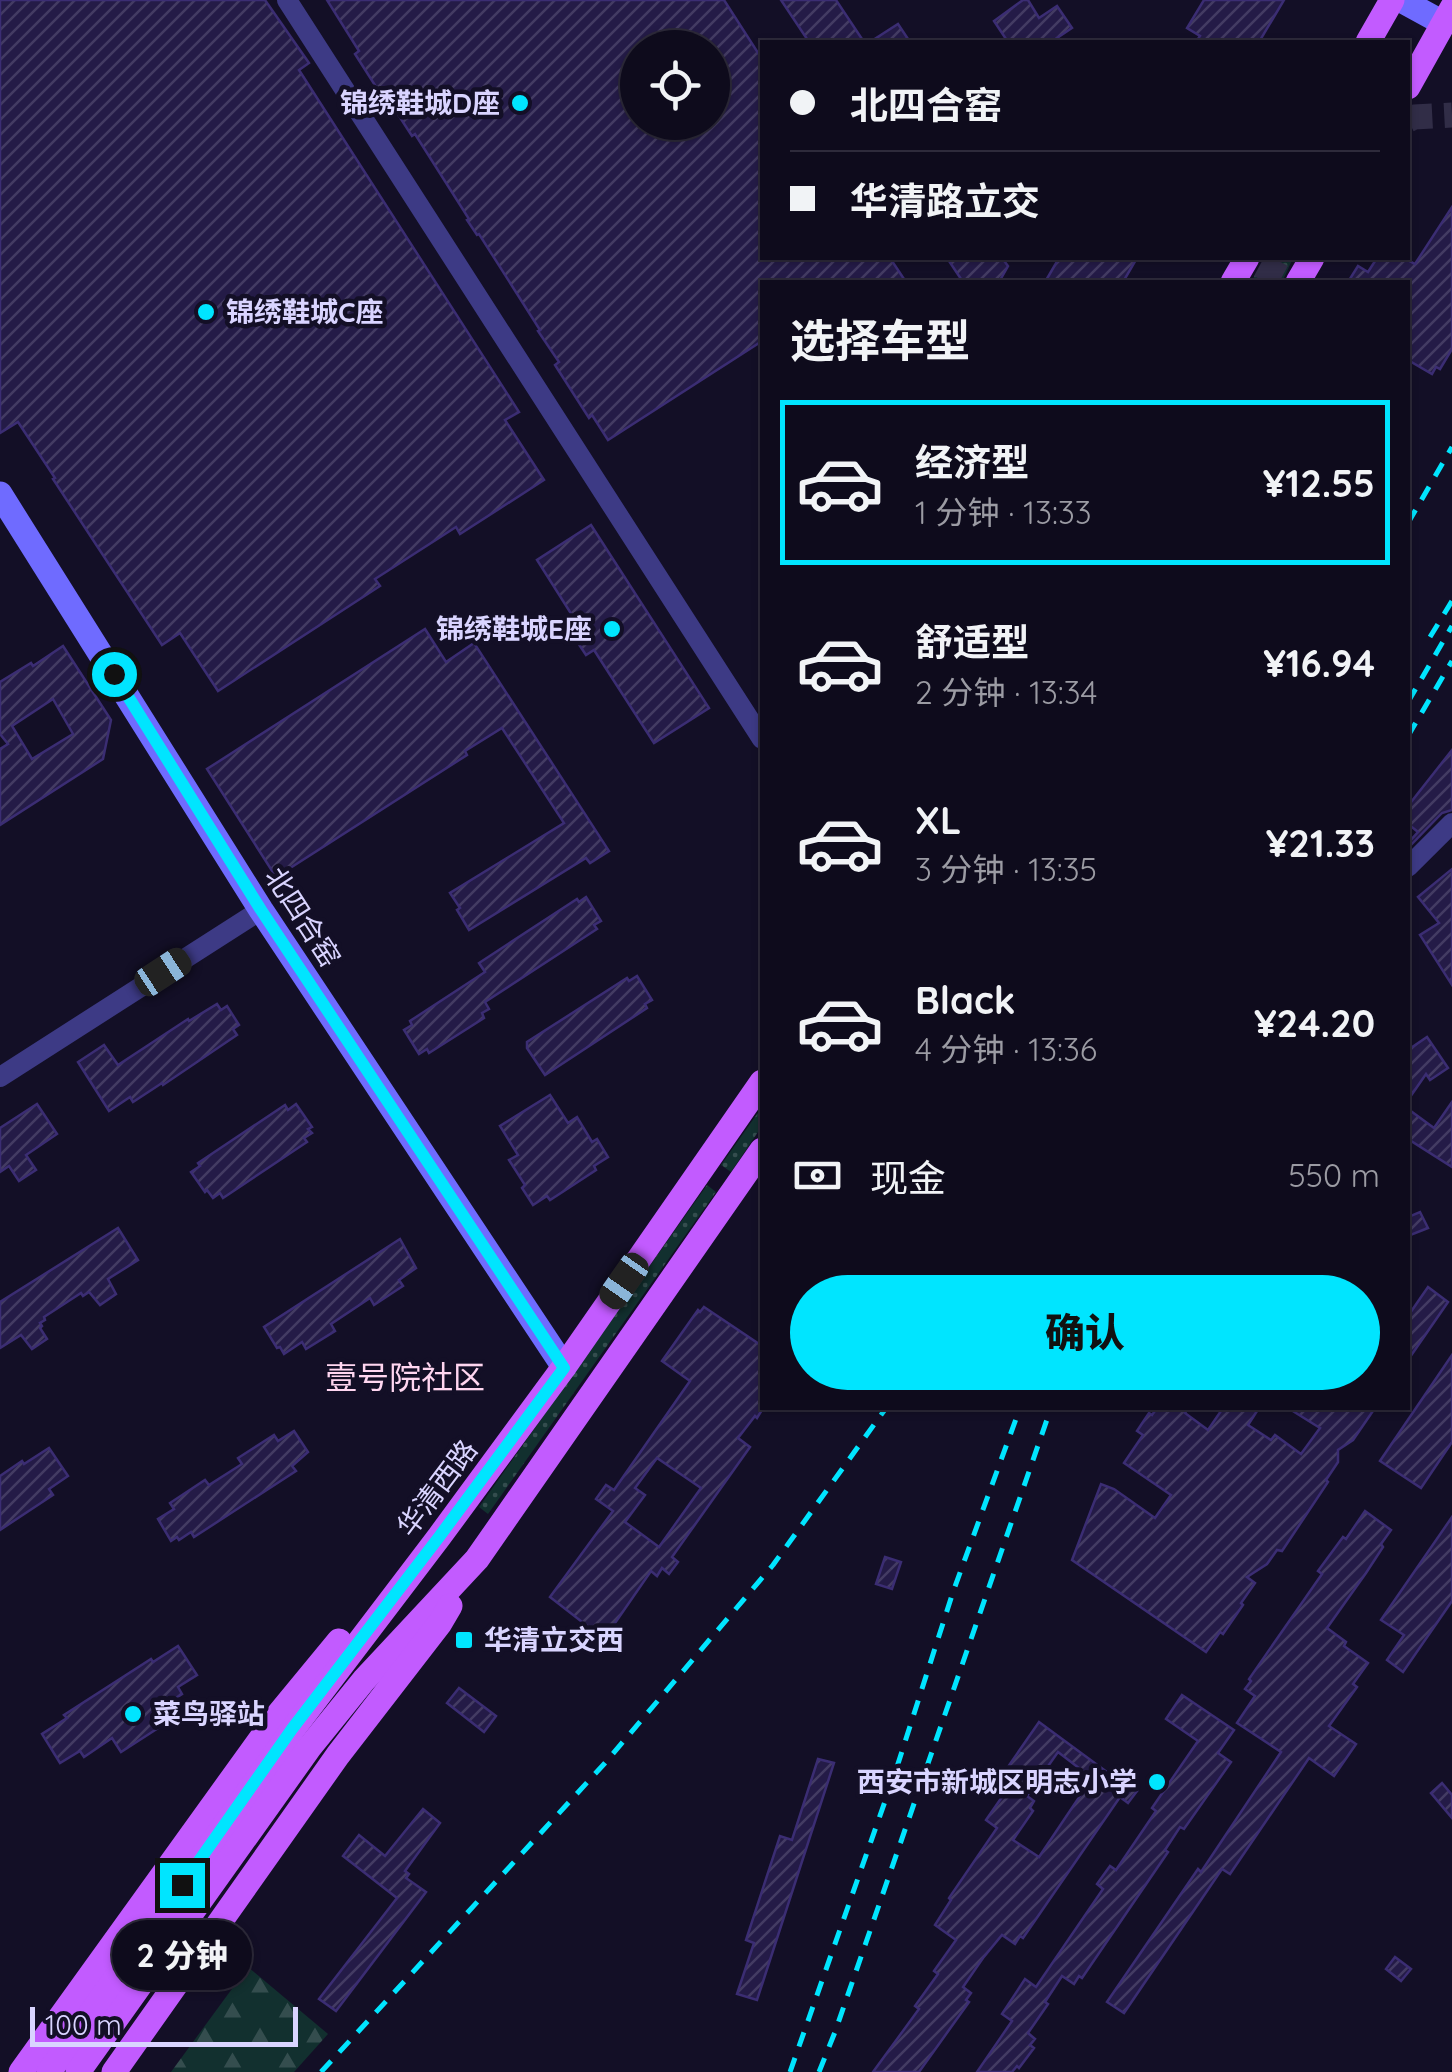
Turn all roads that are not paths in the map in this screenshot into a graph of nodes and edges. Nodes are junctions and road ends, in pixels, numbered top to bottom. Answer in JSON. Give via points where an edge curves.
{"nodes":[{"id":1,"x":287,"y":0,"type":"edge"},
{"id":2,"x":1392,"y":0,"type":"edge"},
{"id":3,"x":1401,"y":0,"type":"edge"},
{"id":4,"x":1448,"y":16,"type":"edge"},
{"id":5,"x":1369,"y":40,"type":"edge"},
{"id":6,"x":1410,"y":83,"type":"edge"},
{"id":7,"x":0,"y":494,"type":"edge"},
{"id":8,"x":760,"y":736,"type":"edge"},
{"id":9,"x":1452,"y":823,"type":"edge"},
{"id":10,"x":1410,"y":866,"type":"edge"},
{"id":11,"x":261,"y":910,"type":"junction"},
{"id":12,"x":0,"y":1077,"type":"edge"},
{"id":13,"x":760,"y":1085,"type":"edge"},
{"id":14,"x":760,"y":1153,"type":"edge"},
{"id":15,"x":564,"y":1368,"type":"junction"},
{"id":16,"x":439,"y":1537,"type":"junction"},
{"id":17,"x":477,"y":1559,"type":"junction"},
{"id":18,"x":301,"y":1739,"type":"junction"},
{"id":19,"x":21,"y":2072,"type":"edge"},
{"id":20,"x":49,"y":2072,"type":"edge"},
{"id":21,"x":78,"y":2072,"type":"edge"},
{"id":22,"x":114,"y":2072,"type":"edge"}],
"edges":[{"from":1,"to":8,"type":"street"},
{"from":2,"to":5,"type":"main road"},
{"from":3,"to":4,"type":"street"},
{"from":4,"to":6,"type":"main road"},
{"from":7,"to":11,"type":"street","name":"北四合窑"},
{"from":9,"to":10,"type":"street"},
{"from":11,"to":12,"type":"street"},
{"from":11,"to":15,"type":"street","name":"北四合窑"},
{"from":13,"to":15,"type":"main road","name":"华清西路"},
{"from":14,"to":17,"type":"main road"},
{"from":15,"to":16,"type":"main road","name":"华清西路"},
{"from":16,"to":18,"type":"main road","name":"华清西路"},
{"from":16,"to":19,"type":"main road","via":[[386,1584],[278,1715]]},
{"from":17,"to":18,"type":"main road"},
{"from":17,"to":22,"type":"main road","via":[[440,1623]]},
{"from":18,"to":20,"type":"main road"},
{"from":18,"to":21,"type":"main road"}]}
